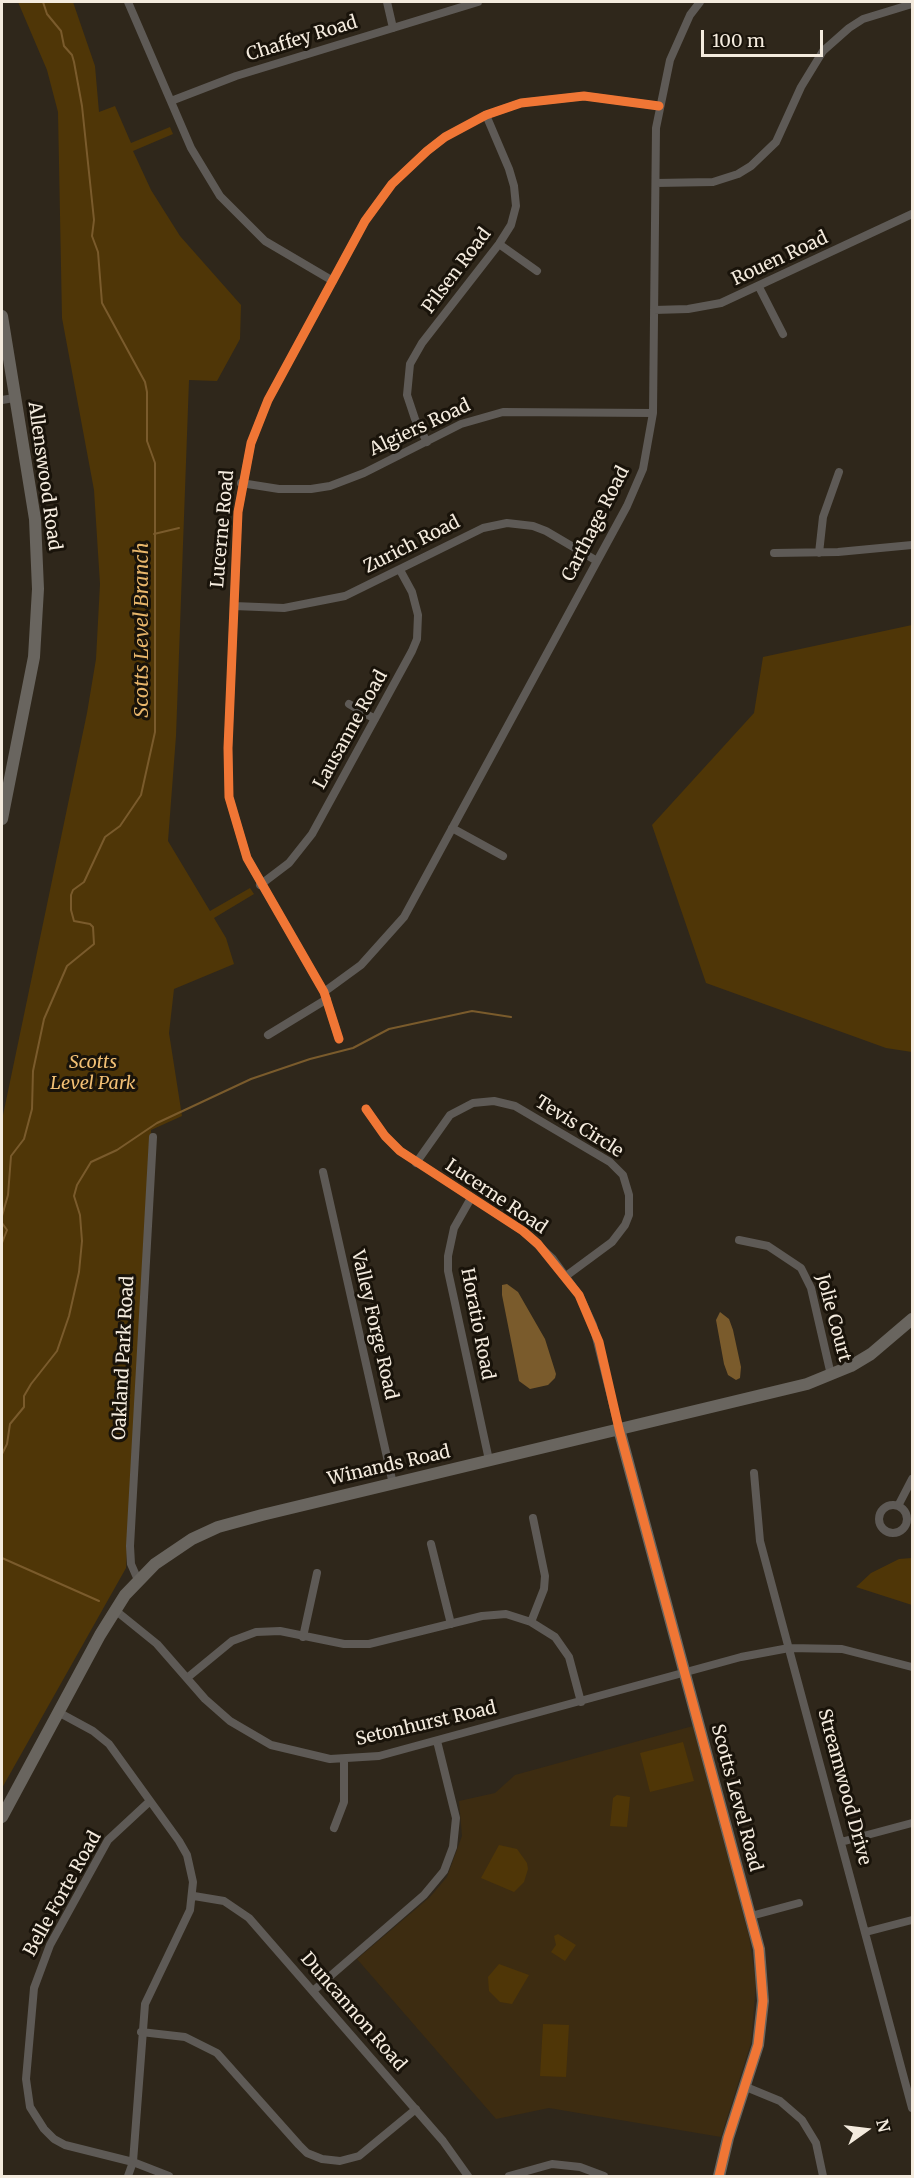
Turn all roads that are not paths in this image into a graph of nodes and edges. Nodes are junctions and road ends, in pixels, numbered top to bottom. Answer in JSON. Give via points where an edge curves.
{"nodes":[{"id":1,"x":129,"y":2,"type":"edge"},
{"id":2,"x":387,"y":2,"type":"edge"},
{"id":3,"x":478,"y":2,"type":"edge"},
{"id":4,"x":700,"y":2,"type":"edge"},
{"id":5,"x":912,"y":4,"type":"edge"},
{"id":6,"x":393,"y":28,"type":"junction"},
{"id":7,"x":171,"y":101,"type":"junction"},
{"id":8,"x":659,"y":106,"type":"junction"},
{"id":9,"x":486,"y":115,"type":"junction"},
{"id":10,"x":656,"y":183,"type":"junction"},
{"id":11,"x":912,"y":214,"type":"edge"},
{"id":12,"x":499,"y":244,"type":"junction"},
{"id":13,"x":537,"y":272,"type":"dead end"},
{"id":14,"x":333,"y":281,"type":"junction"},
{"id":15,"x":759,"y":287,"type":"junction"},
{"id":16,"x":654,"y":310,"type":"junction"},
{"id":17,"x":2,"y":316,"type":"edge"},
{"id":18,"x":783,"y":334,"type":"dead end"},
{"id":19,"x":8,"y":399,"type":"edge"},
{"id":20,"x":652,"y":413,"type":"junction"},
{"id":21,"x":427,"y":442,"type":"junction"},
{"id":22,"x":839,"y":472,"type":"dead end"},
{"id":23,"x":241,"y":483,"type":"junction"},
{"id":24,"x":912,"y":545,"type":"edge"},
{"id":25,"x":774,"y":553,"type":"dead end"},
{"id":26,"x":819,"y":553,"type":"junction"},
{"id":27,"x":597,"y":561,"type":"junction"},
{"id":28,"x":400,"y":570,"type":"junction"},
{"id":29,"x":234,"y":606,"type":"junction"},
{"id":30,"x":349,"y":704,"type":"dead end"},
{"id":31,"x":375,"y":719,"type":"junction"},
{"id":32,"x":3,"y":801,"type":"edge"},
{"id":33,"x":2,"y":819,"type":"edge"},
{"id":34,"x":452,"y":828,"type":"junction"},
{"id":35,"x":503,"y":856,"type":"dead end"},
{"id":36,"x":260,"y":885,"type":"junction"},
{"id":37,"x":325,"y":995,"type":"junction"},
{"id":38,"x":268,"y":1035,"type":"dead end"},
{"id":39,"x":339,"y":1039,"type":"dead end"},
{"id":40,"x":366,"y":1109,"type":"dead end"},
{"id":41,"x":153,"y":1137,"type":"dead end"},
{"id":42,"x":416,"y":1163,"type":"junction"},
{"id":43,"x":323,"y":1172,"type":"dead end"},
{"id":44,"x":471,"y":1198,"type":"junction"},
{"id":45,"x":739,"y":1240,"type":"dead end"},
{"id":46,"x":566,"y":1276,"type":"junction"},
{"id":47,"x":912,"y":1319,"type":"edge"},
{"id":48,"x":831,"y":1375,"type":"junction"},
{"id":49,"x":619,"y":1429,"type":"junction"},
{"id":50,"x":489,"y":1460,"type":"junction"},
{"id":51,"x":754,"y":1473,"type":"dead end"},
{"id":52,"x":912,"y":1479,"type":"edge"},
{"id":53,"x":393,"y":1484,"type":"junction"},
{"id":54,"x":898,"y":1506,"type":"dead end"},
{"id":55,"x":533,"y":1518,"type":"dead end"},
{"id":56,"x":431,"y":1544,"type":"dead end"},
{"id":57,"x":317,"y":1573,"type":"dead end"},
{"id":58,"x":138,"y":1580,"type":"junction"},
{"id":59,"x":115,"y":1610,"type":"junction"},
{"id":60,"x":531,"y":1622,"type":"junction"},
{"id":61,"x":451,"y":1624,"type":"junction"},
{"id":62,"x":303,"y":1637,"type":"junction"},
{"id":63,"x":789,"y":1648,"type":"junction"},
{"id":64,"x":912,"y":1667,"type":"edge"},
{"id":65,"x":685,"y":1673,"type":"junction"},
{"id":66,"x":187,"y":1678,"type":"junction"},
{"id":67,"x":580,"y":1702,"type":"junction"},
{"id":68,"x":58,"y":1712,"type":"junction"},
{"id":69,"x":437,"y":1741,"type":"junction"},
{"id":70,"x":344,"y":1760,"type":"junction"},
{"id":71,"x":150,"y":1801,"type":"junction"},
{"id":72,"x":2,"y":1817,"type":"edge"},
{"id":73,"x":912,"y":1823,"type":"edge"},
{"id":74,"x":334,"y":1828,"type":"dead end"},
{"id":75,"x":842,"y":1842,"type":"junction"},
{"id":76,"x":194,"y":1896,"type":"junction"},
{"id":77,"x":799,"y":1903,"type":"dead end"},
{"id":78,"x":751,"y":1916,"type":"junction"},
{"id":79,"x":912,"y":1920,"type":"edge"},
{"id":80,"x":866,"y":1932,"type":"junction"},
{"id":81,"x":313,"y":1991,"type":"junction"},
{"id":82,"x":141,"y":2032,"type":"junction"},
{"id":83,"x":746,"y":2086,"type":"junction"},
{"id":84,"x":912,"y":2108,"type":"edge"},
{"id":85,"x":416,"y":2109,"type":"junction"},
{"id":86,"x":133,"y":2162,"type":"junction"},
{"id":87,"x":128,"y":2176,"type":"edge"},
{"id":88,"x":169,"y":2176,"type":"edge"},
{"id":89,"x":468,"y":2176,"type":"edge"},
{"id":90,"x":509,"y":2176,"type":"edge"},
{"id":91,"x":604,"y":2176,"type":"edge"},
{"id":92,"x":718,"y":2176,"type":"edge"},
{"id":93,"x":823,"y":2176,"type":"edge"}],
"edges":[{"from":1,"to":7,"type":"street"},
{"from":2,"to":6,"type":"street"},
{"from":3,"to":6,"type":"street","name":"Chaffey Road"},
{"from":4,"to":8,"type":"street","name":"Carthage Road","via":[[670,60]]},
{"from":5,"to":10,"type":"street","via":[[863,19],[823,51],[801,87],[776,142],[751,166],[713,182]]},
{"from":6,"to":7,"type":"street","name":"Chaffey Road","via":[[236,76]]},
{"from":7,"to":14,"type":"street","via":[[199,164],[234,213],[286,256]]},
{"from":8,"to":9,"type":"street","name":"Lucerne Road","via":[[573,96],[521,103]]},
{"from":8,"to":10,"type":"street","name":"Carthage Road"},
{"from":9,"to":12,"type":"street","name":"Pilsen Road","via":[[516,196],[514,216]]},
{"from":9,"to":14,"type":"street","name":"Lucerne Road","via":[[446,137],[392,184],[365,221]]},
{"from":10,"to":16,"type":"street","name":"Carthage Road"},
{"from":11,"to":15,"type":"street","name":"Rouen Road"},
{"from":12,"to":13,"type":"street"},
{"from":12,"to":21,"type":"street","name":"Pilsen Road","via":[[410,364],[407,395]]},
{"from":14,"to":23,"type":"street","name":"Lucerne Road","via":[[268,400],[250,443]]},
{"from":15,"to":16,"type":"street","name":"Rouen Road","via":[[721,303]]},
{"from":15,"to":18,"type":"street"},
{"from":16,"to":20,"type":"street","name":"Carthage Road"},
{"from":17,"to":19,"type":"street","name":"Allenswood Road"},
{"from":19,"to":32,"type":"street","name":"Allenswood Road","via":[[35,519],[38,589],[34,657]]},
{"from":20,"to":21,"type":"street","name":"Algiers Road","via":[[503,412],[461,424]]},
{"from":20,"to":27,"type":"street","name":"Carthage Road","via":[[643,469]]},
{"from":21,"to":23,"type":"street","name":"Algiers Road","via":[[330,486],[279,489]]},
{"from":22,"to":26,"type":"street","via":[[823,517]]},
{"from":23,"to":29,"type":"street","name":"Lucerne Road"},
{"from":24,"to":26,"type":"street"},
{"from":25,"to":26,"type":"street"},
{"from":27,"to":28,"type":"street","name":"Zurich Road","via":[[546,531],[507,523],[483,528]]},
{"from":27,"to":34,"type":"street","name":"Carthage Road"},
{"from":28,"to":29,"type":"street","name":"Zurich Road","via":[[354,592],[306,605]]},
{"from":28,"to":31,"type":"street","name":"Lausanne Road","via":[[416,604],[417,639]]},
{"from":29,"to":36,"type":"street","name":"Lucerne Road","via":[[228,748],[230,797],[239,836]]},
{"from":30,"to":31,"type":"street"},
{"from":31,"to":36,"type":"street","name":"Lausanne Road","via":[[312,834],[289,863]]},
{"from":32,"to":33,"type":"street","name":"Allenswood Road"},
{"from":34,"to":35,"type":"street"},
{"from":34,"to":37,"type":"street","name":"Carthage Road","via":[[417,896],[392,934]]},
{"from":36,"to":37,"type":"street","name":"Lucerne Road"},
{"from":37,"to":38,"type":"street","name":"Carthage Road"},
{"from":37,"to":39,"type":"street","name":"Lucerne Road"},
{"from":40,"to":42,"type":"street","name":"Lucerne Road","via":[[385,1136]]},
{"from":41,"to":58,"type":"street","name":"Oakland Park Road","via":[[130,1546],[131,1564]]},
{"from":42,"to":44,"type":"street","name":"Lucerne Road"},
{"from":42,"to":46,"type":"street","name":"Tevis Circle","via":[[450,1115],[473,1103],[494,1101],[515,1106],[610,1162],[623,1175],[630,1195],[629,1215],[612,1242]]},
{"from":43,"to":53,"type":"street","name":"Valley Forge Road"},
{"from":44,"to":46,"type":"street","name":"Lucerne Road","via":[[523,1231]]},
{"from":44,"to":50,"type":"street","name":"Horatio Road","via":[[454,1228],[448,1271]]},
{"from":45,"to":48,"type":"street","name":"Jolie Court","via":[[768,1246],[801,1268],[811,1288]]},
{"from":46,"to":49,"type":"street","name":"Lucerne Road","via":[[593,1325]]},
{"from":47,"to":48,"type":"street","name":"Winands Road","via":[[871,1354]]},
{"from":48,"to":49,"type":"street","name":"Winands Road","via":[[794,1388]]},
{"from":49,"to":50,"type":"street","name":"Winands Road"},
{"from":49,"to":65,"type":"street","name":"Scotts Level Road"},
{"from":50,"to":53,"type":"street","name":"Winands Road"},
{"from":51,"to":63,"type":"street","name":"Streamwood Drive","via":[[760,1541]]},
{"from":52,"to":54,"type":"street"},
{"from":53,"to":58,"type":"street","name":"Winands Road","via":[[218,1527],[173,1550]]},
{"from":55,"to":60,"type":"street","via":[[545,1576]]},
{"from":56,"to":61,"type":"street"},
{"from":57,"to":62,"type":"street"},
{"from":58,"to":59,"type":"street","name":"Winands Road"},
{"from":59,"to":66,"type":"street","name":"Setonhurst Road","via":[[158,1644]]},
{"from":59,"to":68,"type":"street","name":"Winands Road"},
{"from":60,"to":61,"type":"street","via":[[494,1614]]},
{"from":60,"to":67,"type":"street","via":[[563,1647],[574,1671]]},
{"from":61,"to":62,"type":"street","via":[[369,1644]]},
{"from":62,"to":66,"type":"street","via":[[268,1630],[243,1635]]},
{"from":63,"to":64,"type":"street","name":"Setonhurst Road","via":[[842,1649]]},
{"from":63,"to":65,"type":"street","name":"Setonhurst Road"},
{"from":63,"to":75,"type":"street","name":"Streamwood Drive"},
{"from":65,"to":67,"type":"street","name":"Setonhurst Road"},
{"from":65,"to":78,"type":"street","name":"Scotts Level Road"},
{"from":66,"to":70,"type":"street","name":"Setonhurst Road","via":[[218,1711],[258,1738],[299,1754]]},
{"from":67,"to":69,"type":"street","name":"Setonhurst Road"},
{"from":68,"to":71,"type":"street","via":[[102,1737]]},
{"from":68,"to":72,"type":"street","name":"Winands Road"},
{"from":69,"to":70,"type":"street","name":"Setonhurst Road","via":[[380,1756]]},
{"from":69,"to":81,"type":"street","via":[[456,1818],[453,1847],[444,1871],[424,1895]]},
{"from":70,"to":74,"type":"street","via":[[344,1802]]},
{"from":71,"to":76,"type":"street","via":[[187,1855]]},
{"from":71,"to":86,"type":"street","name":"Belle Forte Road","via":[[108,1840],[50,1945],[34,1988],[26,2079],[30,2107],[54,2139],[78,2150]]},
{"from":73,"to":75,"type":"street"},
{"from":75,"to":80,"type":"street","name":"Streamwood Drive"},
{"from":76,"to":81,"type":"street","name":"Duncannon Road","via":[[224,1901],[241,1910]]},
{"from":76,"to":82,"type":"street","via":[[183,1926],[149,1990]]},
{"from":77,"to":78,"type":"street"},
{"from":78,"to":83,"type":"street","name":"Scotts Level Road","via":[[759,1949],[763,2001],[758,2045]]},
{"from":79,"to":80,"type":"street"},
{"from":80,"to":84,"type":"street","name":"Streamwood Drive"},
{"from":81,"to":85,"type":"street","name":"Duncannon Road"},
{"from":82,"to":85,"type":"street","via":[[185,2037],[217,2053],[299,2145],[322,2159],[340,2161],[359,2156]]},
{"from":82,"to":86,"type":"street"},
{"from":83,"to":92,"type":"street","name":"Scotts Level Road"},
{"from":83,"to":93,"type":"street","via":[[780,2101],[802,2120],[816,2144]]},
{"from":85,"to":89,"type":"street","name":"Duncannon Road"},
{"from":86,"to":87,"type":"street"},
{"from":86,"to":88,"type":"street","name":"Belle Forte Road"},
{"from":90,"to":91,"type":"street","via":[[552,2164],[580,2167]]}]}
